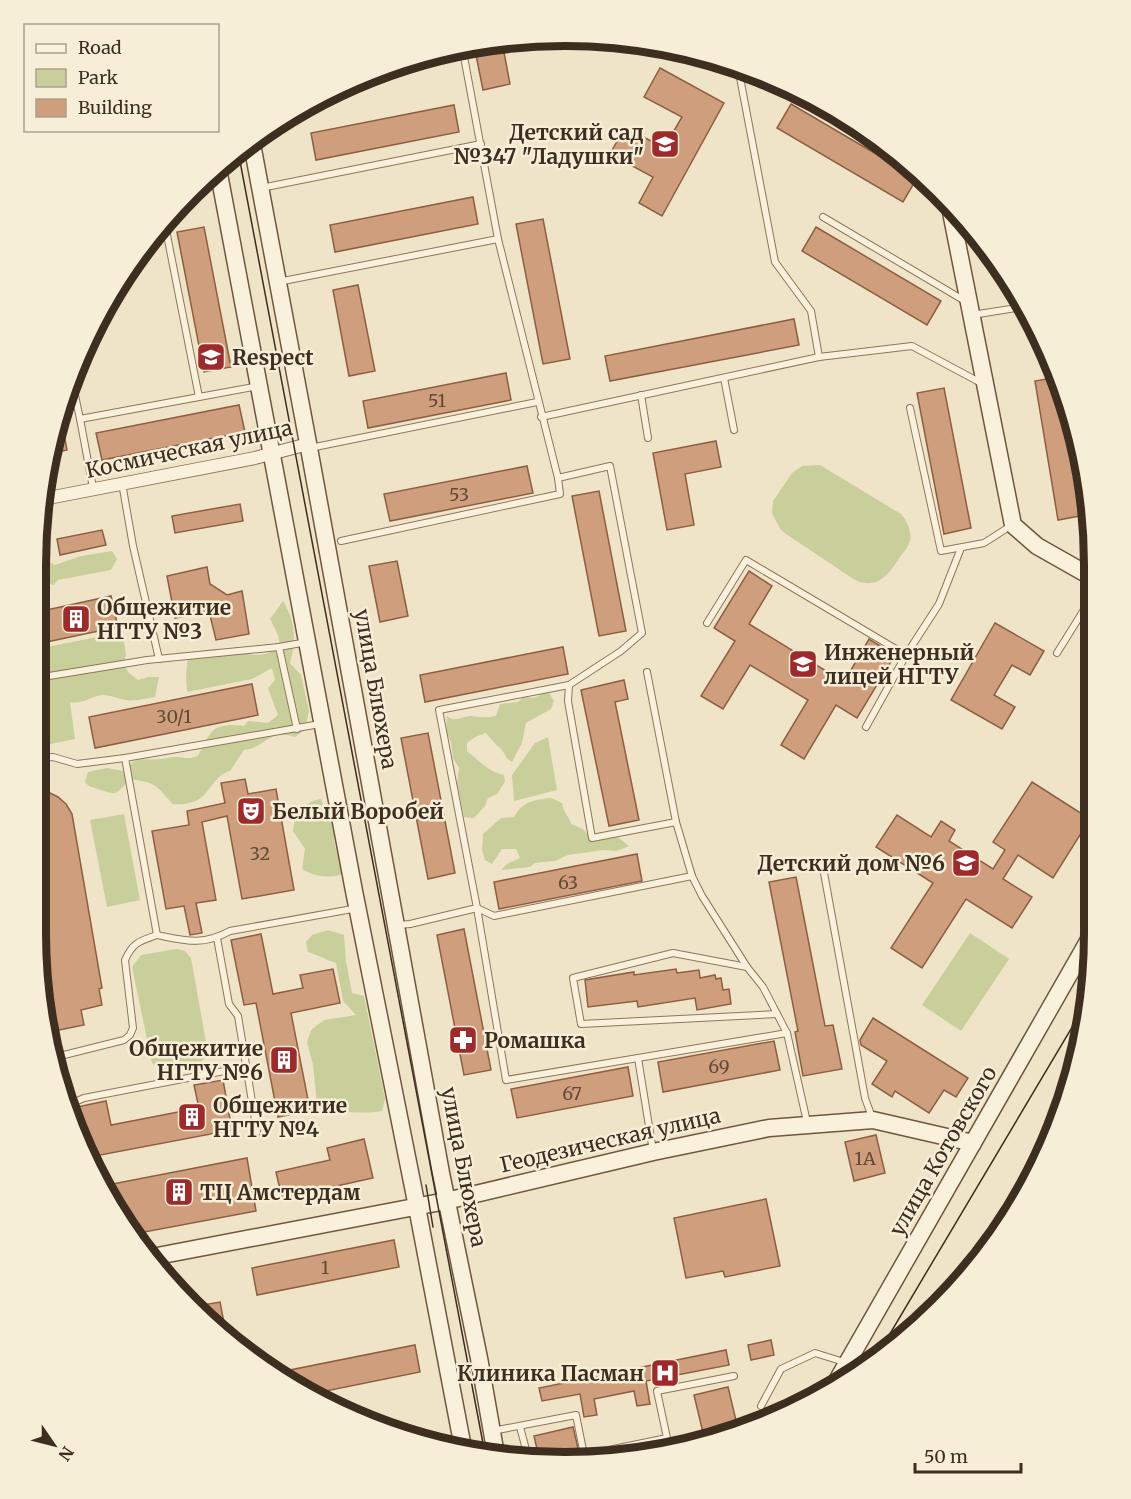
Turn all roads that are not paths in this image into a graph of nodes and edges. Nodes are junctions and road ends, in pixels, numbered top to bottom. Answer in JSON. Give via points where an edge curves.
{"nodes":[{"id":1,"x":464,"y":56,"type":"edge"},
{"id":2,"x":740,"y":77,"type":"edge"},
{"id":3,"x":481,"y":144,"type":"junction"},
{"id":4,"x":253,"y":152,"type":"edge"},
{"id":5,"x":220,"y":178,"type":"edge"},
{"id":6,"x":260,"y":188,"type":"junction"},
{"id":7,"x":823,"y":217,"type":"dead end"},
{"id":8,"x":952,"y":219,"type":"edge"},
{"id":9,"x":167,"y":234,"type":"edge"},
{"id":10,"x":498,"y":239,"type":"junction"},
{"id":11,"x":278,"y":282,"type":"junction"},
{"id":12,"x":1016,"y":307,"type":"edge"},
{"id":13,"x":970,"y":309,"type":"junction"},
{"id":14,"x":819,"y":357,"type":"junction"},
{"id":15,"x":724,"y":378,"type":"junction"},
{"id":16,"x":984,"y":385,"type":"junction"},
{"id":17,"x":259,"y":386,"type":"junction"},
{"id":18,"x":640,"y":395,"type":"junction"},
{"id":19,"x":75,"y":396,"type":"edge"},
{"id":20,"x":199,"y":397,"type":"junction"},
{"id":21,"x":537,"y":402,"type":"junction"},
{"id":22,"x":910,"y":408,"type":"dead end"},
{"id":23,"x":541,"y":417,"type":"junction"},
{"id":24,"x":80,"y":419,"type":"junction"},
{"id":25,"x":734,"y":430,"type":"dead end"},
{"id":26,"x":648,"y":438,"type":"dead end"},
{"id":27,"x":309,"y":446,"type":"junction"},
{"id":28,"x":272,"y":453,"type":"junction"},
{"id":29,"x":558,"y":478,"type":"junction"},
{"id":30,"x":122,"y":483,"type":"junction"},
{"id":31,"x":93,"y":488,"type":"junction"},
{"id":32,"x":51,"y":497,"type":"edge"},
{"id":33,"x":1013,"y":525,"type":"junction"},
{"id":34,"x":341,"y":541,"type":"dead end"},
{"id":35,"x":961,"y":548,"type":"junction"},
{"id":36,"x":1084,"y":573,"type":"edge"},
{"id":37,"x":1084,"y":610,"type":"edge"},
{"id":38,"x":706,"y":623,"type":"dead end"},
{"id":39,"x":308,"y":642,"type":"junction"},
{"id":40,"x":279,"y":647,"type":"junction"},
{"id":41,"x":1057,"y":653,"type":"dead end"},
{"id":42,"x":906,"y":655,"type":"junction"},
{"id":43,"x":159,"y":659,"type":"junction"},
{"id":44,"x":647,"y":672,"type":"dead end"},
{"id":45,"x":46,"y":677,"type":"edge"},
{"id":46,"x":569,"y":685,"type":"junction"},
{"id":47,"x":323,"y":723,"type":"junction"},
{"id":48,"x":866,"y":727,"type":"dead end"},
{"id":49,"x":297,"y":729,"type":"junction"},
{"id":50,"x":46,"y":757,"type":"edge"},
{"id":51,"x":124,"y":758,"type":"junction"},
{"id":52,"x":676,"y":822,"type":"junction"},
{"id":53,"x":824,"y":873,"type":"dead end"},
{"id":54,"x":692,"y":876,"type":"junction"},
{"id":55,"x":358,"y":908,"type":"junction"},
{"id":56,"x":477,"y":909,"type":"junction"},
{"id":57,"x":396,"y":925,"type":"junction"},
{"id":58,"x":157,"y":935,"type":"junction"},
{"id":59,"x":217,"y":938,"type":"junction"},
{"id":60,"x":1084,"y":949,"type":"edge"},
{"id":61,"x":747,"y":967,"type":"junction"},
{"id":62,"x":777,"y":1014,"type":"junction"},
{"id":63,"x":787,"y":1033,"type":"junction"},
{"id":64,"x":61,"y":1056,"type":"edge"},
{"id":65,"x":638,"y":1058,"type":"junction"},
{"id":66,"x":245,"y":1067,"type":"junction"},
{"id":67,"x":75,"y":1102,"type":"edge"},
{"id":68,"x":873,"y":1120,"type":"junction"},
{"id":69,"x":808,"y":1124,"type":"junction"},
{"id":70,"x":257,"y":1132,"type":"dead end"},
{"id":71,"x":973,"y":1143,"type":"junction"},
{"id":72,"x":653,"y":1152,"type":"junction"},
{"id":73,"x":446,"y":1201,"type":"junction"},
{"id":74,"x":417,"y":1207,"type":"junction"},
{"id":75,"x":159,"y":1256,"type":"edge"},
{"id":76,"x":848,"y":1364,"type":"junction"},
{"id":77,"x":843,"y":1372,"type":"edge"},
{"id":78,"x":734,"y":1376,"type":"dead end"},
{"id":79,"x":761,"y":1406,"type":"dead end"},
{"id":80,"x":520,"y":1426,"type":"junction"},
{"id":81,"x":491,"y":1431,"type":"junction"},
{"id":82,"x":462,"y":1443,"type":"edge"},
{"id":83,"x":494,"y":1447,"type":"edge"},
{"id":84,"x":526,"y":1450,"type":"edge"},
{"id":85,"x":607,"y":1450,"type":"edge"},
{"id":86,"x":583,"y":1451,"type":"edge"}],
"edges":[{"from":1,"to":3,"type":"lane"},
{"from":2,"to":14,"type":"lane","via":[[775,262],[811,311]]},
{"from":3,"to":6,"type":"lane"},
{"from":3,"to":10,"type":"lane"},
{"from":4,"to":6,"type":"street","name":"улица Блюхера"},
{"from":5,"to":17,"type":"street"},
{"from":6,"to":11,"type":"street","name":"улица Блюхера"},
{"from":7,"to":13,"type":"lane"},
{"from":8,"to":13,"type":"street"},
{"from":9,"to":20,"type":"lane"},
{"from":10,"to":11,"type":"lane"},
{"from":10,"to":21,"type":"lane"},
{"from":11,"to":27,"type":"street","name":"улица Блюхера"},
{"from":12,"to":13,"type":"lane"},
{"from":13,"to":16,"type":"street"},
{"from":14,"to":15,"type":"lane"},
{"from":14,"to":16,"type":"lane","via":[[912,346]]},
{"from":15,"to":18,"type":"lane"},
{"from":15,"to":25,"type":"lane"},
{"from":16,"to":33,"type":"street"},
{"from":17,"to":20,"type":"lane"},
{"from":17,"to":28,"type":"street"},
{"from":18,"to":23,"type":"lane"},
{"from":18,"to":26,"type":"lane"},
{"from":19,"to":24,"type":"lane"},
{"from":20,"to":24,"type":"lane"},
{"from":21,"to":23,"type":"lane"},
{"from":21,"to":27,"type":"lane"},
{"from":22,"to":35,"type":"lane","via":[[941,551]]},
{"from":23,"to":29,"type":"lane"},
{"from":24,"to":31,"type":"lane"},
{"from":27,"to":28,"type":"street","name":"Космическая улица"},
{"from":27,"to":57,"type":"street","name":"улица Блюхера"},
{"from":28,"to":30,"type":"street","name":"Космическая улица"},
{"from":28,"to":39,"type":"street"},
{"from":29,"to":34,"type":"lane","via":[[560,494]]},
{"from":29,"to":46,"type":"lane","via":[[610,466],[642,633]]},
{"from":30,"to":31,"type":"street","name":"Космическая улица"},
{"from":30,"to":43,"type":"lane"},
{"from":31,"to":32,"type":"street","name":"Космическая улица"},
{"from":33,"to":35,"type":"lane","via":[[984,543]]},
{"from":33,"to":36,"type":"street","via":[[1037,546]]},
{"from":35,"to":42,"type":"lane","via":[[939,604]]},
{"from":37,"to":41,"type":"lane"},
{"from":38,"to":42,"type":"lane","via":[[746,560]]},
{"from":39,"to":40,"type":"lane"},
{"from":39,"to":47,"type":"street"},
{"from":40,"to":43,"type":"lane"},
{"from":40,"to":49,"type":"lane"},
{"from":42,"to":48,"type":"lane"},
{"from":43,"to":45,"type":"lane"},
{"from":44,"to":52,"type":"lane"},
{"from":46,"to":52,"type":"lane","via":[[568,701],[592,838]]},
{"from":46,"to":56,"type":"lane","via":[[439,710]]},
{"from":47,"to":49,"type":"lane"},
{"from":47,"to":55,"type":"street"},
{"from":49,"to":51,"type":"lane"},
{"from":50,"to":51,"type":"lane","via":[[77,764]]},
{"from":51,"to":58,"type":"lane"},
{"from":52,"to":54,"type":"lane"},
{"from":53,"to":68,"type":"lane","via":[[865,1098]]},
{"from":54,"to":56,"type":"lane","via":[[494,916]]},
{"from":54,"to":61,"type":"lane"},
{"from":55,"to":59,"type":"lane","via":[[230,931]]},
{"from":55,"to":74,"type":"street"},
{"from":56,"to":57,"type":"lane"},
{"from":56,"to":65,"type":"lane","via":[[506,1080]]},
{"from":57,"to":73,"type":"street","name":"улица Блюхера"},
{"from":58,"to":59,"type":"lane","via":[[192,942]]},
{"from":58,"to":64,"type":"lane","via":[[137,942],[125,960],[133,1028],[130,1035],[124,1040]]},
{"from":59,"to":66,"type":"lane","via":[[229,1004],[238,1016]]},
{"from":60,"to":71,"type":"street","name":"улица Котовского"},
{"from":61,"to":62,"type":"lane"},
{"from":61,"to":62,"type":"lane","via":[[673,953],[573,978],[581,1024]]},
{"from":62,"to":63,"type":"lane"},
{"from":63,"to":65,"type":"lane"},
{"from":63,"to":69,"type":"lane"},
{"from":65,"to":72,"type":"lane"},
{"from":66,"to":67,"type":"lane"},
{"from":66,"to":70,"type":"lane"},
{"from":68,"to":69,"type":"street","name":"Геодезическая улица"},
{"from":68,"to":71,"type":"street","name":"Геодезическая улица"},
{"from":69,"to":72,"type":"street","name":"Геодезическая улица"},
{"from":71,"to":76,"type":"street","name":"улица Котовского"},
{"from":72,"to":73,"type":"street","name":"Геодезическая улица"},
{"from":73,"to":74,"type":"street","name":"Геодезическая улица"},
{"from":73,"to":81,"type":"street","name":"улица Блюхера"},
{"from":74,"to":75,"type":"street","name":"Геодезическая улица"},
{"from":74,"to":82,"type":"street"},
{"from":76,"to":77,"type":"street","name":"улица Котовского"},
{"from":76,"to":79,"type":"lane","via":[[815,1353],[781,1369]]},
{"from":78,"to":85,"type":"lane","via":[[657,1391],[667,1438]]},
{"from":80,"to":81,"type":"lane"},
{"from":80,"to":84,"type":"lane"},
{"from":80,"to":86,"type":"lane","via":[[576,1415]]},
{"from":81,"to":83,"type":"street","name":"улица Блюхера"}]}
